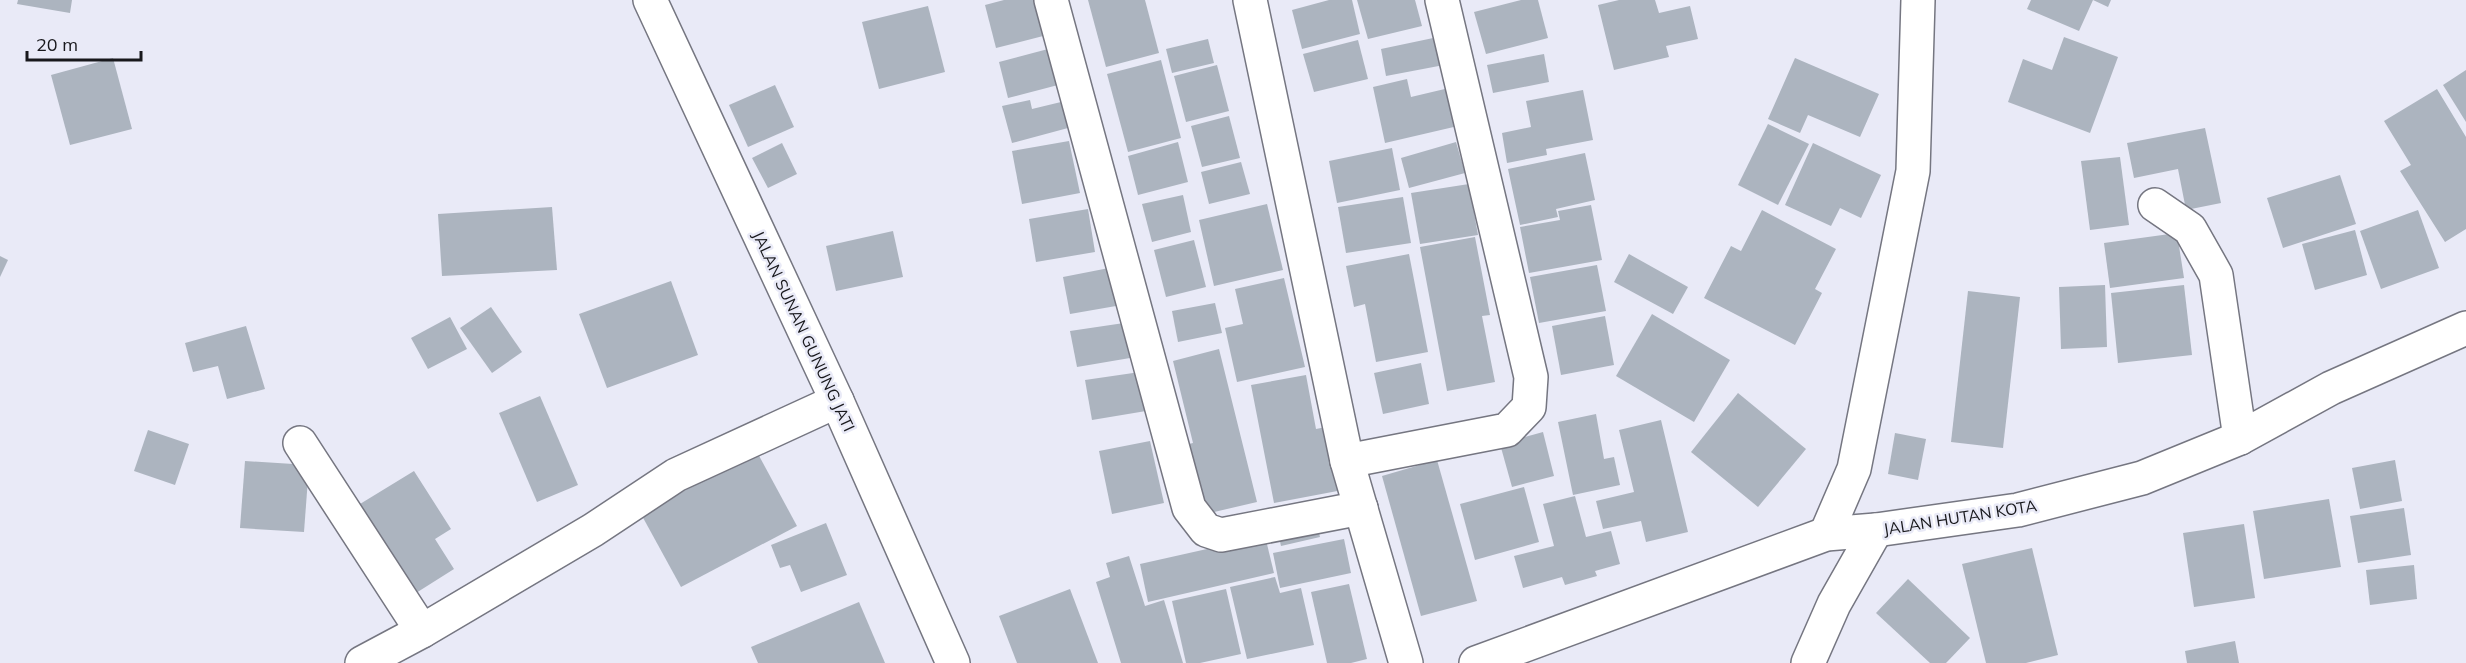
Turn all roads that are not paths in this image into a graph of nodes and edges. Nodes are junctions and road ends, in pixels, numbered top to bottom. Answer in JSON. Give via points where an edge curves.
{"nodes":[{"id":1,"x":650,"y":0,"type":"edge"},
{"id":2,"x":1051,"y":0,"type":"edge"},
{"id":3,"x":1250,"y":0,"type":"edge"},
{"id":4,"x":1442,"y":0,"type":"edge"},
{"id":5,"x":1918,"y":0,"type":"edge"},
{"id":6,"x":2155,"y":206,"type":"dead end"},
{"id":7,"x":2466,"y":328,"type":"edge"},
{"id":8,"x":837,"y":401,"type":"junction"},
{"id":9,"x":2240,"y":438,"type":"junction"},
{"id":10,"x":300,"y":442,"type":"dead end"},
{"id":11,"x":1347,"y":461,"type":"junction"},
{"id":12,"x":1361,"y":508,"type":"junction"},
{"id":13,"x":1876,"y":530,"type":"junction"},
{"id":14,"x":1826,"y":534,"type":"junction"},
{"id":15,"x":422,"y":632,"type":"junction"},
{"id":16,"x":362,"y":663,"type":"edge"},
{"id":17,"x":953,"y":663,"type":"edge"},
{"id":18,"x":1406,"y":663,"type":"edge"},
{"id":19,"x":1476,"y":663,"type":"edge"},
{"id":20,"x":1808,"y":663,"type":"edge"}],
"edges":[{"from":1,"to":8,"type":"street","name":"JALAN SUNAN GUNUNG JATI"},
{"from":2,"to":12,"type":"street","via":[[1189,508],[1206,530],[1221,535]]},
{"from":3,"to":11,"type":"street"},
{"from":4,"to":11,"type":"street","via":[[1531,377],[1529,407],[1507,430]]},
{"from":5,"to":14,"type":"street","via":[[1913,171],[1854,469]]},
{"from":6,"to":9,"type":"street","via":[[2190,229],[2216,275]]},
{"from":7,"to":9,"type":"street","name":"JALAN HUTAN KOTA","via":[[2331,388]]},
{"from":8,"to":15,"type":"street","via":[[676,475],[593,530]]},
{"from":8,"to":17,"type":"street","name":"JALAN SUNAN GUNUNG JATI"},
{"from":9,"to":13,"type":"street","name":"JALAN HUTAN KOTA","via":[[2142,478],[2018,510]]},
{"from":10,"to":15,"type":"street"},
{"from":11,"to":12,"type":"street"},
{"from":12,"to":18,"type":"street"},
{"from":13,"to":14,"type":"street","name":"JALAN HUTAN KOTA"},
{"from":13,"to":20,"type":"street","via":[[1834,604]]},
{"from":14,"to":19,"type":"street","name":"JALAN HUTAN KOTA"},
{"from":15,"to":16,"type":"street"}]}
